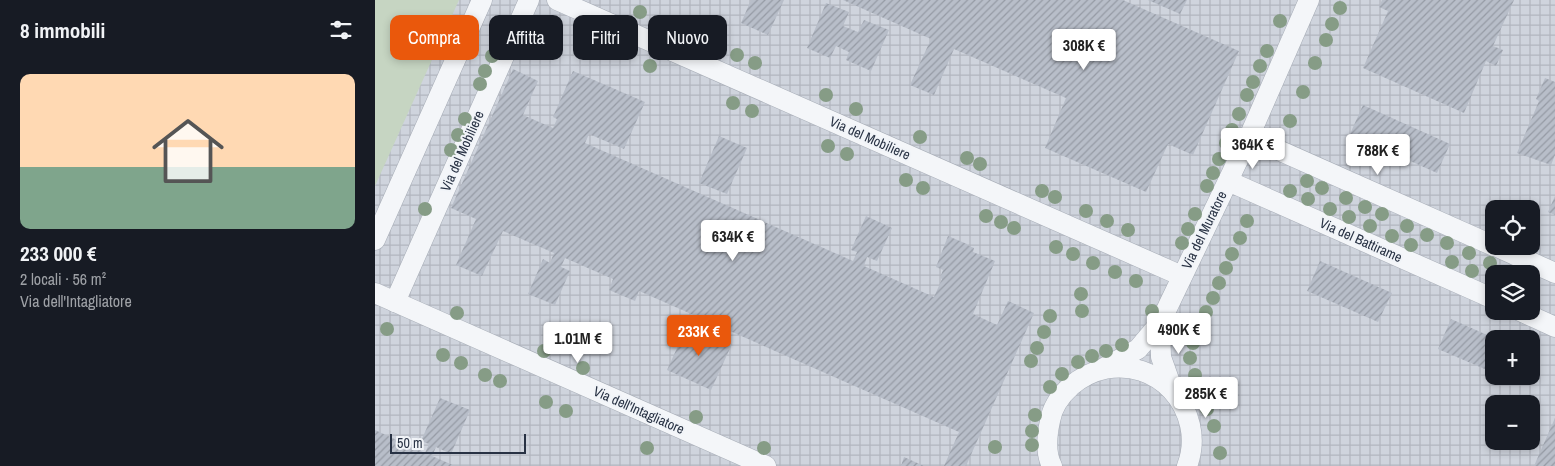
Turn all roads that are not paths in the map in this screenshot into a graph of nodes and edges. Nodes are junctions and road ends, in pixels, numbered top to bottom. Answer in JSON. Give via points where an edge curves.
{"nodes":[{"id":1,"x":482,"y":0,"type":"edge"},
{"id":2,"x":529,"y":0,"type":"edge"},
{"id":3,"x":557,"y":0,"type":"edge"},
{"id":4,"x":1309,"y":0,"type":"edge"},
{"id":5,"x":1249,"y":137,"type":"junction"},
{"id":6,"x":1228,"y":181,"type":"junction"},
{"id":7,"x":375,"y":240,"type":"edge"},
{"id":8,"x":1485,"y":242,"type":"edge"},
{"id":9,"x":1514,"y":255,"type":"edge"},
{"id":10,"x":1555,"y":273,"type":"edge"},
{"id":11,"x":1182,"y":276,"type":"junction"},
{"id":12,"x":375,"y":293,"type":"edge"},
{"id":13,"x":1485,"y":295,"type":"edge"},
{"id":14,"x":395,"y":302,"type":"junction"},
{"id":15,"x":1540,"y":320,"type":"edge"},
{"id":16,"x":1160,"y":323,"type":"junction"},
{"id":17,"x":1555,"y":327,"type":"edge"},
{"id":18,"x":1104,"y":368,"type":"junction"},
{"id":19,"x":1173,"y":391,"type":"junction"},
{"id":20,"x":1191,"y":464,"type":"edge"},
{"id":21,"x":767,"y":466,"type":"edge"},
{"id":22,"x":1052,"y":466,"type":"edge"}],
"edges":[{"from":1,"to":7,"type":"street"},
{"from":2,"to":14,"type":"street","name":"Via del Mobiliere"},
{"from":3,"to":11,"type":"street","name":"Via del Mobiliere"},
{"from":4,"to":5,"type":"street","name":"Via del Muratore"},
{"from":5,"to":6,"type":"street","name":"Via del Muratore"},
{"from":5,"to":8,"type":"street"},
{"from":6,"to":11,"type":"street","name":"Via del Muratore"},
{"from":6,"to":13,"type":"street","name":"Via del Battirame"},
{"from":9,"to":10,"type":"street"},
{"from":11,"to":16,"type":"street","name":"Via del Muratore"},
{"from":12,"to":14,"type":"street","name":"Via dell'Intagliatore"},
{"from":14,"to":21,"type":"street","name":"Via dell'Intagliatore"},
{"from":15,"to":17,"type":"street"},
{"from":16,"to":18,"type":"street","name":"Via del Muratore","via":[[1138,349]]},
{"from":16,"to":19,"type":"street","name":"Via del Muratore","via":[[1161,357]]},
{"from":18,"to":19,"type":"street","via":[[1129,368],[1153,375]]},
{"from":18,"to":22,"type":"street","name":"Via del Muratore","via":[[1082,377],[1063,393],[1051,415],[1046,438]]},
{"from":19,"to":20,"type":"street","via":[[1187,411],[1192,435]]}]}
